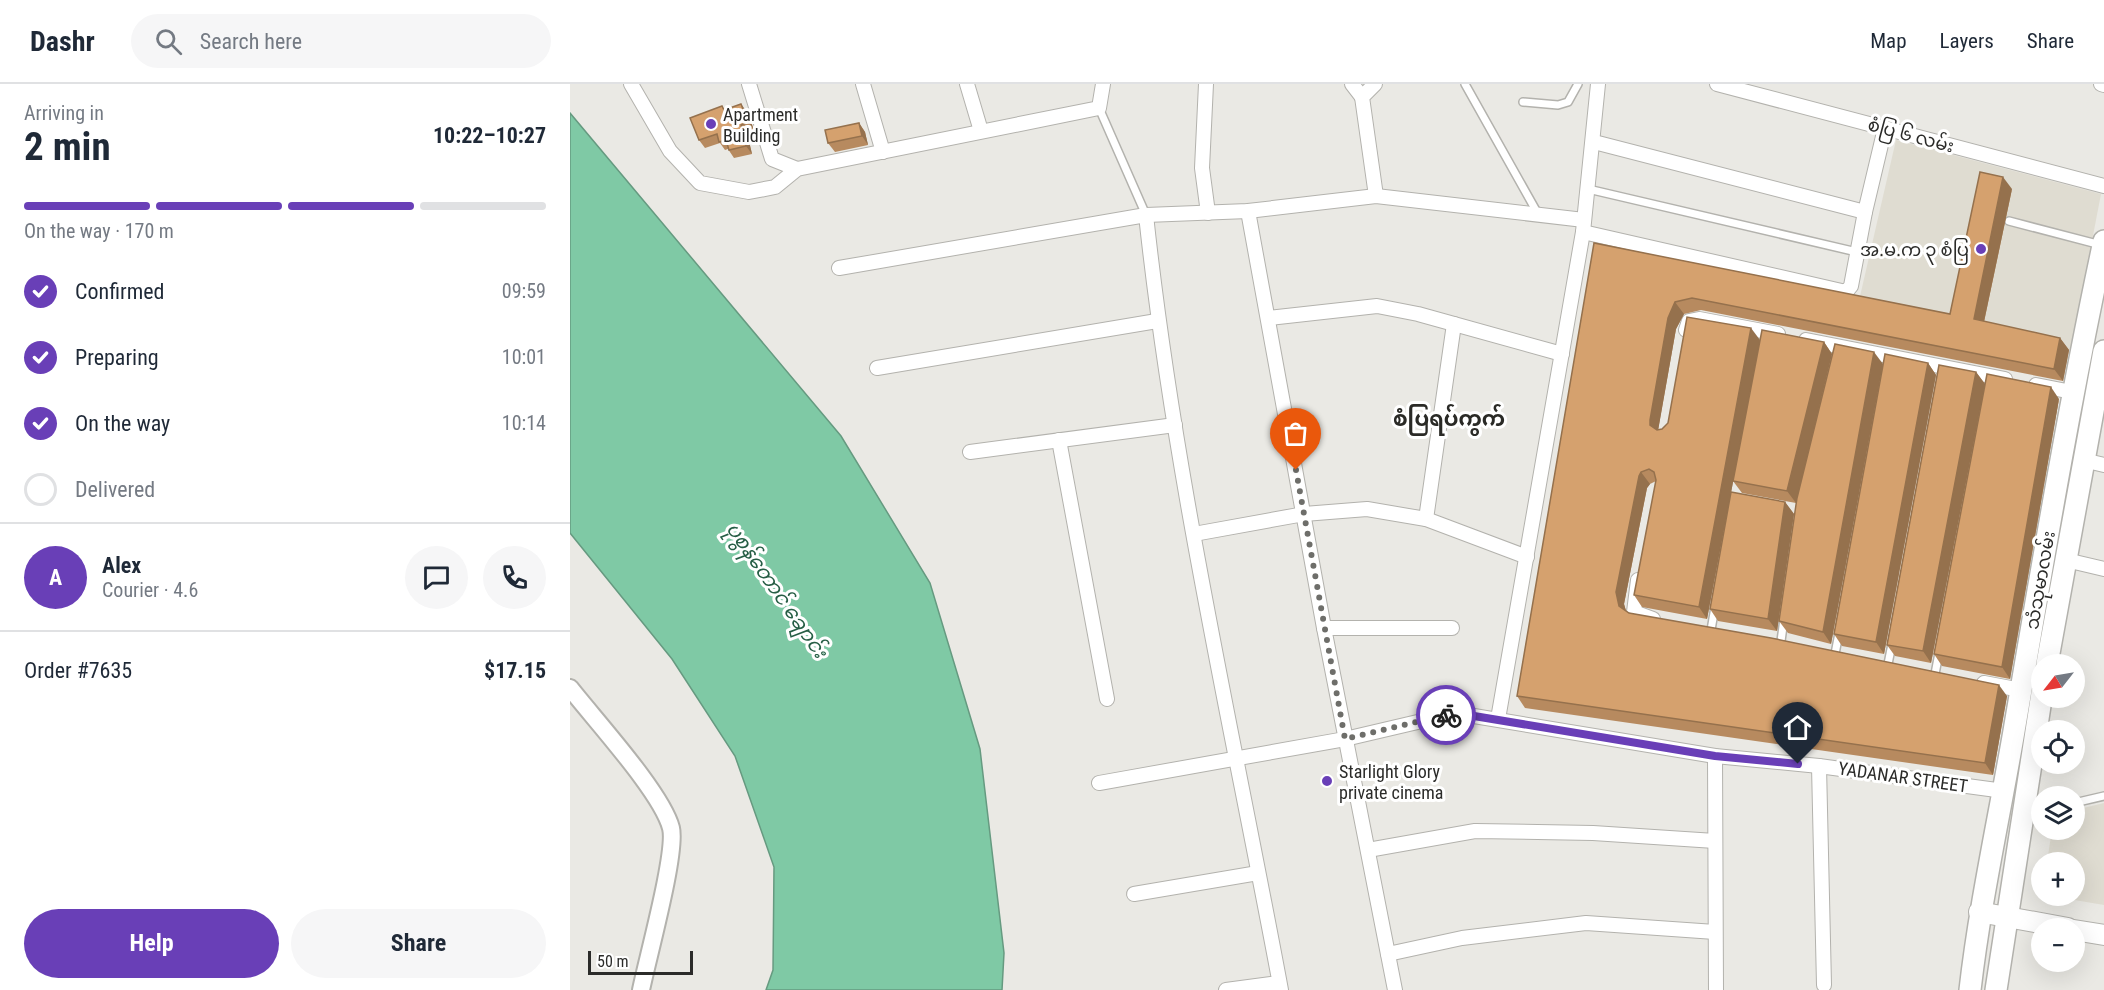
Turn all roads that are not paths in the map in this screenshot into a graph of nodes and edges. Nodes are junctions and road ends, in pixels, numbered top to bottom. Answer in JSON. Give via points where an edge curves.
{"nodes":[{"id":1,"x":630,"y":84,"type":"edge"},
{"id":2,"x":749,"y":84,"type":"edge"},
{"id":3,"x":863,"y":84,"type":"edge"},
{"id":4,"x":967,"y":84,"type":"edge"},
{"id":5,"x":1103,"y":84,"type":"edge"},
{"id":6,"x":1206,"y":84,"type":"edge"},
{"id":7,"x":1352,"y":84,"type":"edge"},
{"id":8,"x":1375,"y":84,"type":"edge"},
{"id":9,"x":1465,"y":84,"type":"edge"},
{"id":10,"x":1578,"y":84,"type":"edge"},
{"id":11,"x":1598,"y":84,"type":"edge"},
{"id":12,"x":1717,"y":84,"type":"edge"},
{"id":13,"x":1362,"y":97,"type":"junction"},
{"id":14,"x":1523,"y":102,"type":"dead end"},
{"id":15,"x":1099,"y":108,"type":"junction"},
{"id":16,"x":1885,"y":128,"type":"junction"},
{"id":17,"x":981,"y":131,"type":"junction"},
{"id":18,"x":1594,"y":142,"type":"junction"},
{"id":19,"x":883,"y":152,"type":"junction"},
{"id":20,"x":797,"y":169,"type":"junction"},
{"id":21,"x":2104,"y":186,"type":"edge"},
{"id":22,"x":1588,"y":189,"type":"junction"},
{"id":23,"x":1376,"y":196,"type":"junction"},
{"id":24,"x":1248,"y":211,"type":"junction"},
{"id":25,"x":1865,"y":212,"type":"junction"},
{"id":26,"x":1208,"y":213,"type":"junction"},
{"id":27,"x":1538,"y":214,"type":"junction"},
{"id":28,"x":1146,"y":215,"type":"junction"},
{"id":29,"x":2009,"y":221,"type":"dead end"},
{"id":30,"x":1584,"y":226,"type":"junction"},
{"id":31,"x":2104,"y":243,"type":"edge"},
{"id":32,"x":1857,"y":252,"type":"junction"},
{"id":33,"x":839,"y":268,"type":"dead end"},
{"id":34,"x":1269,"y":318,"type":"junction"},
{"id":35,"x":1157,"y":321,"type":"junction"},
{"id":36,"x":1454,"y":324,"type":"junction"},
{"id":37,"x":1683,"y":342,"type":"edge"},
{"id":38,"x":2104,"y":351,"type":"edge"},
{"id":39,"x":1562,"y":354,"type":"junction"},
{"id":40,"x":877,"y":368,"type":"dead end"},
{"id":41,"x":2100,"y":378,"type":"edge"},
{"id":42,"x":2073,"y":385,"type":"junction"},
{"id":43,"x":1175,"y":425,"type":"junction"},
{"id":44,"x":1059,"y":440,"type":"junction"},
{"id":45,"x":970,"y":452,"type":"dead end"},
{"id":46,"x":2083,"y":460,"type":"junction"},
{"id":47,"x":2104,"y":465,"type":"edge"},
{"id":48,"x":1304,"y":514,"type":"junction"},
{"id":49,"x":1426,"y":519,"type":"junction"},
{"id":50,"x":1194,"y":534,"type":"junction"},
{"id":51,"x":1527,"y":557,"type":"junction"},
{"id":52,"x":2066,"y":560,"type":"junction"},
{"id":53,"x":2104,"y":569,"type":"edge"},
{"id":54,"x":1640,"y":570,"type":"edge"},
{"id":55,"x":1717,"y":597,"type":"edge"},
{"id":56,"x":1786,"y":608,"type":"edge"},
{"id":57,"x":1841,"y":620,"type":"edge"},
{"id":58,"x":1670,"y":622,"type":"edge"},
{"id":59,"x":1324,"y":628,"type":"junction"},
{"id":60,"x":1452,"y":628,"type":"dead end"},
{"id":61,"x":1712,"y":630,"type":"edge"},
{"id":62,"x":1895,"y":630,"type":"edge"},
{"id":63,"x":1942,"y":639,"type":"edge"},
{"id":64,"x":1781,"y":641,"type":"edge"},
{"id":65,"x":1835,"y":654,"type":"edge"},
{"id":66,"x":2036,"y":654,"type":"edge"},
{"id":67,"x":2049,"y":654,"type":"edge"},
{"id":68,"x":1889,"y":664,"type":"edge"},
{"id":69,"x":1935,"y":673,"type":"edge"},
{"id":70,"x":1967,"y":680,"type":"edge"},
{"id":71,"x":570,"y":688,"type":"edge"},
{"id":72,"x":2031,"y":691,"type":"edge"},
{"id":73,"x":1107,"y":699,"type":"dead end"},
{"id":74,"x":1498,"y":719,"type":"junction"},
{"id":75,"x":1345,"y":739,"type":"junction"},
{"id":76,"x":1715,"y":756,"type":"junction"},
{"id":77,"x":1234,"y":759,"type":"junction"},
{"id":78,"x":1820,"y":766,"type":"junction"},
{"id":79,"x":1099,"y":783,"type":"dead end"},
{"id":80,"x":2004,"y":791,"type":"junction"},
{"id":81,"x":2104,"y":796,"type":"edge"},
{"id":82,"x":2085,"y":800,"type":"edge"},
{"id":83,"x":1715,"y":842,"type":"junction"},
{"id":84,"x":1368,"y":850,"type":"junction"},
{"id":85,"x":1258,"y":873,"type":"junction"},
{"id":86,"x":1134,"y":894,"type":"dead end"},
{"id":87,"x":1979,"y":912,"type":"junction"},
{"id":88,"x":2007,"y":917,"type":"junction"},
{"id":89,"x":2031,"y":921,"type":"edge"},
{"id":90,"x":1715,"y":932,"type":"junction"},
{"id":91,"x":2085,"y":932,"type":"edge"},
{"id":92,"x":2104,"y":935,"type":"edge"},
{"id":93,"x":1388,"y":954,"type":"junction"},
{"id":94,"x":1824,"y":985,"type":"dead end"},
{"id":95,"x":1280,"y":986,"type":"edge"},
{"id":96,"x":641,"y":990,"type":"edge"},
{"id":97,"x":1226,"y":990,"type":"edge"},
{"id":98,"x":1395,"y":990,"type":"edge"},
{"id":99,"x":1716,"y":990,"type":"edge"},
{"id":100,"x":1970,"y":990,"type":"edge"},
{"id":101,"x":1996,"y":990,"type":"edge"}],
"edges":[{"from":1,"to":20,"type":"street","via":[[670,152],[700,183],[749,192],[775,187]]},
{"from":2,"to":20,"type":"street","via":[[772,159]]},
{"from":3,"to":19,"type":"street"},
{"from":4,"to":17,"type":"street"},
{"from":5,"to":15,"type":"street"},
{"from":6,"to":26,"type":"street","via":[[1202,168]]},
{"from":7,"to":13,"type":"street"},
{"from":8,"to":13,"type":"street"},
{"from":9,"to":27,"type":"lane"},
{"from":10,"to":14,"type":"lane","via":[[1568,102]]},
{"from":11,"to":18,"type":"street"},
{"from":12,"to":16,"type":"street","name":"စံပြ ၆ လမ်း"},
{"from":13,"to":23,"type":"street"},
{"from":15,"to":17,"type":"street"},
{"from":15,"to":28,"type":"lane"},
{"from":16,"to":21,"type":"street","name":"စံပြ ၆ လမ်း"},
{"from":16,"to":25,"type":"street"},
{"from":17,"to":19,"type":"street"},
{"from":18,"to":22,"type":"street"},
{"from":18,"to":25,"type":"street"},
{"from":19,"to":20,"type":"street"},
{"from":22,"to":30,"type":"street"},
{"from":22,"to":32,"type":"lane"},
{"from":23,"to":24,"type":"street"},
{"from":23,"to":27,"type":"street"},
{"from":24,"to":26,"type":"street"},
{"from":24,"to":34,"type":"street"},
{"from":25,"to":32,"type":"street"},
{"from":26,"to":28,"type":"street"},
{"from":27,"to":30,"type":"street"},
{"from":28,"to":33,"type":"street"},
{"from":28,"to":35,"type":"street"},
{"from":29,"to":31,"type":"lane"},
{"from":30,"to":32,"type":"street","via":[[1839,293],[1851,286]]},
{"from":30,"to":39,"type":"street"},
{"from":31,"to":42,"type":"main road","name":"သံသုမာလမ်း"},
{"from":34,"to":36,"type":"street","via":[[1377,306]]},
{"from":34,"to":48,"type":"street"},
{"from":35,"to":40,"type":"street"},
{"from":35,"to":43,"type":"street"},
{"from":36,"to":39,"type":"street"},
{"from":36,"to":49,"type":"street"},
{"from":37,"to":42,"type":"street","via":[[1689,321],[1699,318],[1766,337],[1991,382]]},
{"from":38,"to":41,"type":"main road","name":"သံသုမာလမ်း"},
{"from":39,"to":51,"type":"street"},
{"from":41,"to":42,"type":"main road"},
{"from":41,"to":46,"type":"main road","name":"သံသုမာလမ်း"},
{"from":42,"to":66,"type":"main road","name":"သံသုမာလမ်း"},
{"from":43,"to":44,"type":"street"},
{"from":43,"to":50,"type":"street"},
{"from":44,"to":45,"type":"street"},
{"from":44,"to":73,"type":"street"},
{"from":46,"to":47,"type":"street"},
{"from":46,"to":52,"type":"main road","name":"သံသုမာလမ်း"},
{"from":48,"to":49,"type":"street","via":[[1367,509]]},
{"from":48,"to":50,"type":"street"},
{"from":48,"to":59,"type":"street"},
{"from":49,"to":51,"type":"street"},
{"from":50,"to":77,"type":"street"},
{"from":51,"to":74,"type":"street"},
{"from":52,"to":53,"type":"street"},
{"from":52,"to":67,"type":"main road","name":"သံသုမာလမ်း"},
{"from":54,"to":58,"type":"street","via":[[1634,612]]},
{"from":55,"to":61,"type":"lane"},
{"from":56,"to":64,"type":"lane"},
{"from":57,"to":65,"type":"lane"},
{"from":59,"to":60,"type":"street"},
{"from":59,"to":75,"type":"street"},
{"from":62,"to":68,"type":"lane"},
{"from":63,"to":69,"type":"lane"},
{"from":70,"to":72,"type":"street"},
{"from":71,"to":96,"type":"street","via":[[660,803],[672,830],[669,862]]},
{"from":72,"to":80,"type":"main road","name":"သံသုမာလမ်း"},
{"from":72,"to":88,"type":"main road","name":"သံသုမာလမ်း"},
{"from":74,"to":75,"type":"street","name":"YADANAR STREET","via":[[1456,713]]},
{"from":74,"to":76,"type":"street","name":"YADANAR STREET"},
{"from":75,"to":77,"type":"street","name":"YADANAR STREET"},
{"from":75,"to":84,"type":"street"},
{"from":76,"to":78,"type":"street","name":"YADANAR STREET"},
{"from":76,"to":83,"type":"street"},
{"from":77,"to":79,"type":"street","name":"YADANAR STREET"},
{"from":77,"to":85,"type":"street"},
{"from":78,"to":80,"type":"street","name":"YADANAR STREET"},
{"from":78,"to":94,"type":"street"},
{"from":80,"to":87,"type":"main road","name":"သံသုမာလမ်း"},
{"from":81,"to":82,"type":"lane"},
{"from":83,"to":84,"type":"street","via":[[1593,833],[1475,831]]},
{"from":83,"to":90,"type":"street"},
{"from":84,"to":93,"type":"street"},
{"from":85,"to":86,"type":"street"},
{"from":85,"to":95,"type":"street"},
{"from":87,"to":88,"type":"main road"},
{"from":87,"to":100,"type":"main road","name":"သံသုမာလမ်း"},
{"from":88,"to":89,"type":"main road"},
{"from":88,"to":101,"type":"main road","name":"သံသုမာလမ်း"},
{"from":90,"to":93,"type":"street","via":[[1586,923],[1462,938]]},
{"from":90,"to":99,"type":"street"},
{"from":91,"to":92,"type":"main road"},
{"from":93,"to":98,"type":"street"},
{"from":95,"to":97,"type":"street"}]}
